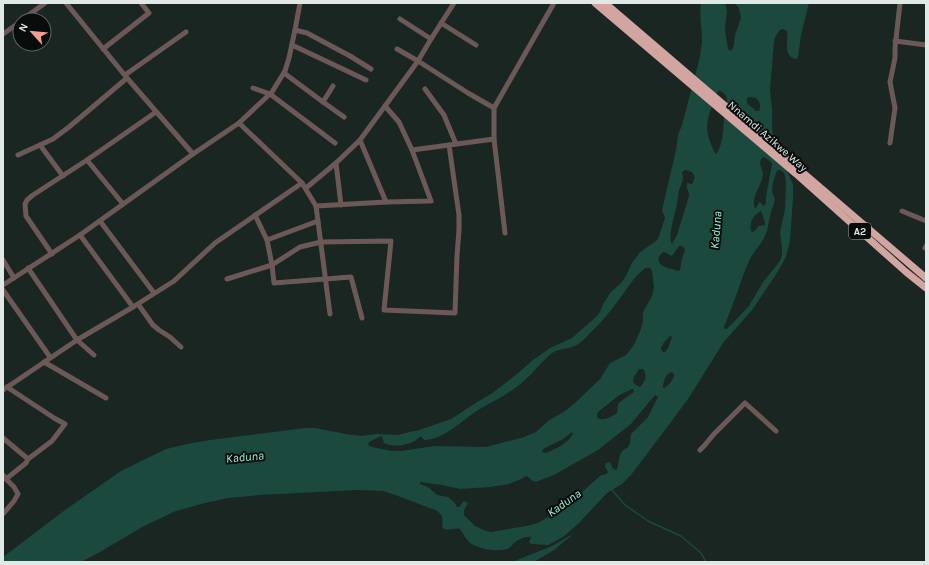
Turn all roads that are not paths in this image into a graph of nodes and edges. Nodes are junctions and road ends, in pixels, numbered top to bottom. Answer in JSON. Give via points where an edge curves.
{"nodes":[{"id":1,"x":45,"y":3,"type":"edge"},
{"id":2,"x":66,"y":3,"type":"edge"},
{"id":3,"x":141,"y":3,"type":"edge"},
{"id":4,"x":300,"y":3,"type":"edge"},
{"id":5,"x":454,"y":3,"type":"edge"},
{"id":6,"x":554,"y":3,"type":"edge"},
{"id":7,"x":595,"y":3,"type":"edge"},
{"id":8,"x":900,"y":3,"type":"edge"},
{"id":9,"x":609,"y":4,"type":"edge"},
{"id":10,"x":33,"y":12,"type":"edge"},
{"id":11,"x":400,"y":19,"type":"dead end"},
{"id":12,"x":441,"y":23,"type":"junction"},
{"id":13,"x":12,"y":28,"type":"edge"},
{"id":14,"x":295,"y":30,"type":"junction"},
{"id":15,"x":186,"y":32,"type":"dead end"},
{"id":16,"x":3,"y":34,"type":"edge"},
{"id":17,"x":431,"y":39,"type":"junction"},
{"id":18,"x":895,"y":41,"type":"junction"},
{"id":19,"x":292,"y":45,"type":"junction"},
{"id":20,"x":476,"y":45,"type":"dead end"},
{"id":21,"x":926,"y":45,"type":"edge"},
{"id":22,"x":103,"y":49,"type":"junction"},
{"id":23,"x":397,"y":49,"type":"dead end"},
{"id":24,"x":418,"y":61,"type":"junction"},
{"id":25,"x":675,"y":67,"type":"junction"},
{"id":26,"x":371,"y":69,"type":"dead end"},
{"id":27,"x":284,"y":73,"type":"junction"},
{"id":28,"x":126,"y":76,"type":"junction"},
{"id":29,"x":366,"y":80,"type":"dead end"},
{"id":30,"x":333,"y":86,"type":"dead end"},
{"id":31,"x":253,"y":88,"type":"dead end"},
{"id":32,"x":425,"y":89,"type":"dead end"},
{"id":33,"x":270,"y":94,"type":"junction"},
{"id":34,"x":323,"y":102,"type":"junction"},
{"id":35,"x":384,"y":106,"type":"junction"},
{"id":36,"x":494,"y":108,"type":"junction"},
{"id":37,"x":156,"y":112,"type":"junction"},
{"id":38,"x":344,"y":117,"type":"dead end"},
{"id":39,"x":239,"y":122,"type":"junction"},
{"id":40,"x":494,"y":139,"type":"junction"},
{"id":41,"x":360,"y":140,"type":"junction"},
{"id":42,"x":336,"y":143,"type":"dead end"},
{"id":43,"x":890,"y":143,"type":"dead end"},
{"id":44,"x":456,"y":144,"type":"junction"},
{"id":45,"x":40,"y":145,"type":"junction"},
{"id":46,"x":449,"y":145,"type":"junction"},
{"id":47,"x":412,"y":150,"type":"junction"},
{"id":48,"x":193,"y":154,"type":"junction"},
{"id":49,"x":18,"y":155,"type":"dead end"},
{"id":50,"x":87,"y":160,"type":"junction"},
{"id":51,"x":336,"y":163,"type":"junction"},
{"id":52,"x":797,"y":171,"type":"junction"},
{"id":53,"x":63,"y":176,"type":"junction"},
{"id":54,"x":304,"y":185,"type":"junction"},
{"id":55,"x":386,"y":202,"type":"junction"},
{"id":56,"x":123,"y":204,"type":"junction"},
{"id":57,"x":341,"y":205,"type":"junction"},
{"id":58,"x":316,"y":206,"type":"junction"},
{"id":59,"x":902,"y":211,"type":"dead end"},
{"id":60,"x":256,"y":215,"type":"junction"},
{"id":61,"x":100,"y":221,"type":"junction"},
{"id":62,"x":318,"y":221,"type":"junction"},
{"id":63,"x":926,"y":221,"type":"edge"},
{"id":64,"x":505,"y":233,"type":"dead end"},
{"id":65,"x":80,"y":235,"type":"junction"},
{"id":66,"x":267,"y":240,"type":"junction"},
{"id":67,"x":321,"y":242,"type":"junction"},
{"id":68,"x":52,"y":254,"type":"junction"},
{"id":69,"x":3,"y":260,"type":"edge"},
{"id":70,"x":272,"y":265,"type":"junction"},
{"id":71,"x":28,"y":268,"type":"junction"},
{"id":72,"x":14,"y":278,"type":"junction"},
{"id":73,"x":926,"y":278,"type":"edge"},
{"id":74,"x":227,"y":279,"type":"dead end"},
{"id":75,"x":326,"y":279,"type":"junction"},
{"id":76,"x":3,"y":285,"type":"edge"},
{"id":77,"x":926,"y":288,"type":"edge"},
{"id":78,"x":3,"y":290,"type":"edge"},
{"id":79,"x":154,"y":293,"type":"junction"},
{"id":80,"x":136,"y":306,"type":"junction"},
{"id":81,"x":330,"y":314,"type":"dead end"},
{"id":82,"x":362,"y":318,"type":"dead end"},
{"id":83,"x":77,"y":340,"type":"junction"},
{"id":84,"x":182,"y":347,"type":"dead end"},
{"id":85,"x":94,"y":356,"type":"dead end"},
{"id":86,"x":50,"y":357,"type":"junction"},
{"id":87,"x":44,"y":362,"type":"junction"},
{"id":88,"x":5,"y":388,"type":"edge"},
{"id":89,"x":106,"y":398,"type":"dead end"},
{"id":90,"x":776,"y":431,"type":"dead end"},
{"id":91,"x":3,"y":438,"type":"edge"},
{"id":92,"x":700,"y":450,"type":"dead end"},
{"id":93,"x":28,"y":460,"type":"junction"},
{"id":94,"x":5,"y":477,"type":"edge"},
{"id":95,"x":3,"y":514,"type":"edge"}],
"edges":[{"from":1,"to":10,"type":"street"},
{"from":2,"to":22,"type":"street"},
{"from":3,"to":22,"type":"street","via":[[149,13]]},
{"from":4,"to":14,"type":"street"},
{"from":5,"to":12,"type":"street"},
{"from":6,"to":36,"type":"street"},
{"from":7,"to":25,"type":"highway","name":"Nnamdi Azikwe Way","number":"A2"},
{"from":8,"to":18,"type":"street"},
{"from":9,"to":25,"type":"highway","name":"Nnamdi Azikwe Way","number":"A2"},
{"from":11,"to":17,"type":"street"},
{"from":12,"to":17,"type":"street"},
{"from":12,"to":20,"type":"street"},
{"from":13,"to":16,"type":"street"},
{"from":14,"to":19,"type":"street"},
{"from":14,"to":26,"type":"street","via":[[307,33]]},
{"from":15,"to":28,"type":"street"},
{"from":17,"to":24,"type":"street"},
{"from":18,"to":21,"type":"street"},
{"from":18,"to":43,"type":"street","via":[[895,58],[890,82],[895,108]]},
{"from":19,"to":27,"type":"street"},
{"from":19,"to":29,"type":"street"},
{"from":22,"to":28,"type":"street"},
{"from":23,"to":24,"type":"street"},
{"from":24,"to":35,"type":"street"},
{"from":24,"to":36,"type":"street"},
{"from":25,"to":52,"type":"highway","name":"Nnamdi Azikwe Way","number":"A2"},
{"from":27,"to":33,"type":"street"},
{"from":27,"to":34,"type":"street"},
{"from":28,"to":37,"type":"street"},
{"from":28,"to":45,"type":"street","via":[[69,127]]},
{"from":30,"to":34,"type":"street"},
{"from":31,"to":33,"type":"street"},
{"from":32,"to":44,"type":"street","via":[[444,115]]},
{"from":33,"to":39,"type":"street"},
{"from":33,"to":42,"type":"street"},
{"from":34,"to":38,"type":"street"},
{"from":35,"to":41,"type":"street"},
{"from":35,"to":47,"type":"street","via":[[399,122]]},
{"from":36,"to":40,"type":"street"},
{"from":37,"to":48,"type":"street"},
{"from":37,"to":50,"type":"street"},
{"from":39,"to":48,"type":"street"},
{"from":39,"to":54,"type":"street"},
{"from":40,"to":44,"type":"street"},
{"from":40,"to":64,"type":"street"},
{"from":41,"to":51,"type":"street"},
{"from":41,"to":55,"type":"street"},
{"from":44,"to":46,"type":"street"},
{"from":45,"to":49,"type":"street"},
{"from":45,"to":53,"type":"street"},
{"from":46,"to":47,"type":"street"},
{"from":46,"to":67,"type":"street","via":[[459,215],[454,313],[384,310],[391,241]]},
{"from":47,"to":55,"type":"street","via":[[431,201]]},
{"from":48,"to":56,"type":"street"},
{"from":50,"to":53,"type":"street"},
{"from":50,"to":56,"type":"street"},
{"from":51,"to":54,"type":"street"},
{"from":51,"to":57,"type":"street"},
{"from":52,"to":73,"type":"highway","name":"Nnamdi Azikwe Way","number":"A2"},
{"from":52,"to":77,"type":"highway","name":"Nnamdi Azikwe Way","number":"A2"},
{"from":53,"to":68,"type":"street","via":[[33,195],[25,204],[26,216]]},
{"from":54,"to":58,"type":"street"},
{"from":54,"to":60,"type":"street"},
{"from":55,"to":57,"type":"street"},
{"from":56,"to":61,"type":"street"},
{"from":57,"to":58,"type":"street"},
{"from":58,"to":62,"type":"street"},
{"from":59,"to":63,"type":"street"},
{"from":60,"to":66,"type":"street"},
{"from":60,"to":79,"type":"street","via":[[215,243],[174,281]]},
{"from":61,"to":65,"type":"street"},
{"from":61,"to":79,"type":"street"},
{"from":62,"to":66,"type":"street"},
{"from":62,"to":67,"type":"street"},
{"from":65,"to":68,"type":"street"},
{"from":65,"to":80,"type":"street"},
{"from":66,"to":70,"type":"street"},
{"from":67,"to":70,"type":"street","via":[[300,248]]},
{"from":67,"to":75,"type":"street"},
{"from":68,"to":71,"type":"street"},
{"from":69,"to":72,"type":"street"},
{"from":70,"to":74,"type":"street"},
{"from":70,"to":75,"type":"street","via":[[274,283]]},
{"from":71,"to":72,"type":"street"},
{"from":71,"to":83,"type":"street"},
{"from":72,"to":76,"type":"street"},
{"from":75,"to":81,"type":"street"},
{"from":75,"to":82,"type":"street","via":[[351,277]]},
{"from":78,"to":86,"type":"street"},
{"from":79,"to":80,"type":"street"},
{"from":80,"to":83,"type":"street"},
{"from":80,"to":84,"type":"street","via":[[153,325]]},
{"from":83,"to":85,"type":"street"},
{"from":83,"to":86,"type":"street"},
{"from":86,"to":87,"type":"street"},
{"from":87,"to":88,"type":"street"},
{"from":87,"to":89,"type":"street"},
{"from":88,"to":93,"type":"street","via":[[65,424],[52,441]]},
{"from":90,"to":92,"type":"street","via":[[745,403]]},
{"from":91,"to":93,"type":"street"},
{"from":93,"to":94,"type":"street"},
{"from":94,"to":95,"type":"street","via":[[18,494]]}]}
